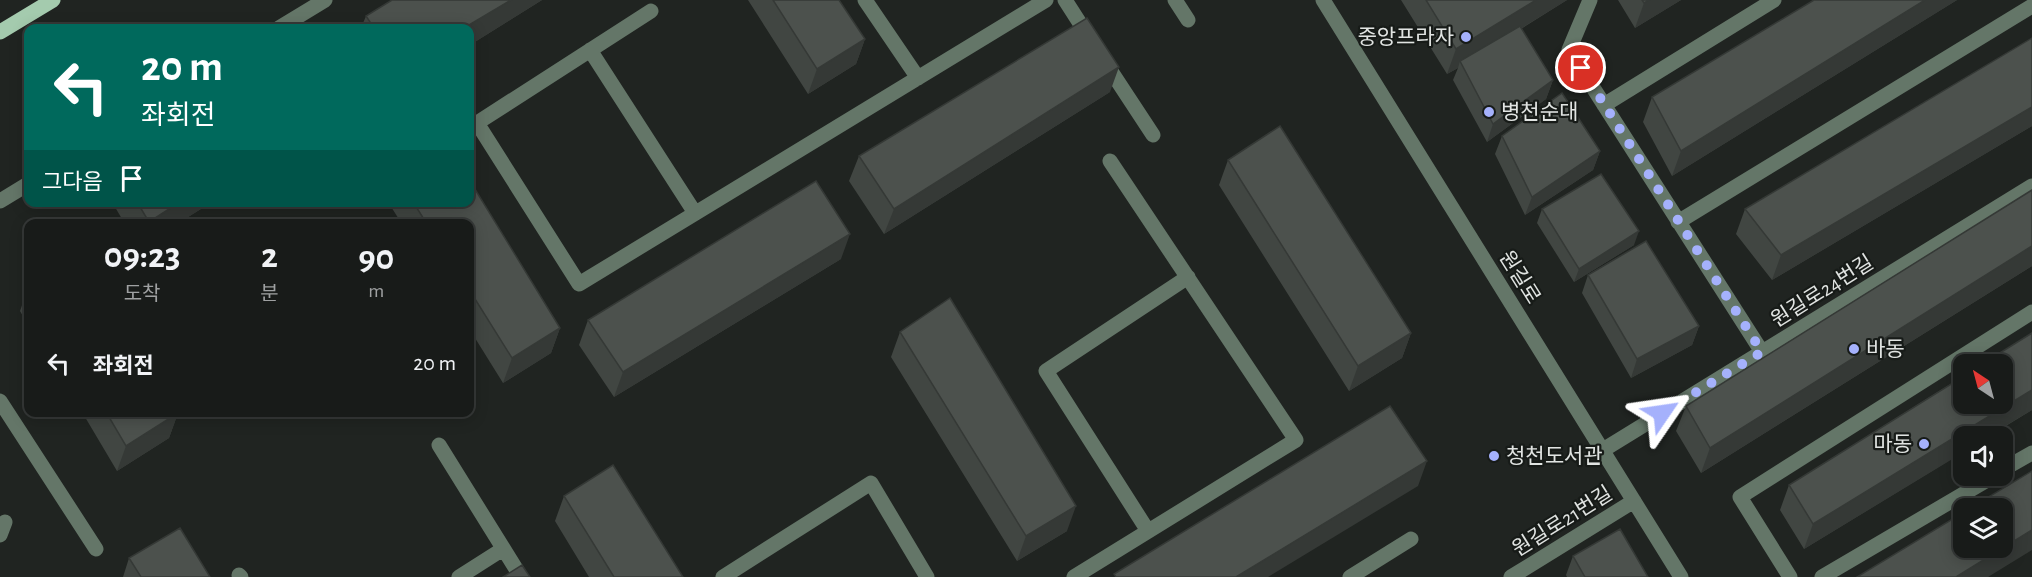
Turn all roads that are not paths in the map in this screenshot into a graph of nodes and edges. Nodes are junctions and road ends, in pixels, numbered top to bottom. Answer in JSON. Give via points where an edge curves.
{"nodes":[{"id":1,"x":53,"y":0,"type":"edge"},
{"id":2,"x":325,"y":0,"type":"edge"},
{"id":3,"x":865,"y":0,"type":"edge"},
{"id":4,"x":1046,"y":0,"type":"edge"},
{"id":5,"x":1065,"y":0,"type":"edge"},
{"id":6,"x":1175,"y":0,"type":"edge"},
{"id":7,"x":1323,"y":0,"type":"edge"},
{"id":8,"x":1590,"y":0,"type":"edge"},
{"id":9,"x":1774,"y":0,"type":"edge"},
{"id":10,"x":2032,"y":6,"type":"edge"},
{"id":11,"x":651,"y":11,"type":"dead end"},
{"id":12,"x":1188,"y":20,"type":"dead end"},
{"id":13,"x":286,"y":24,"type":"edge"},
{"id":14,"x":0,"y":32,"type":"edge"},
{"id":15,"x":590,"y":50,"type":"junction"},
{"id":16,"x":918,"y":78,"type":"junction"},
{"id":17,"x":1604,"y":105,"type":"junction"},
{"id":18,"x":1153,"y":135,"type":"dead end"},
{"id":19,"x":1110,"y":161,"type":"dead end"},
{"id":20,"x":24,"y":186,"type":"edge"},
{"id":21,"x":2032,"y":186,"type":"edge"},
{"id":22,"x":0,"y":201,"type":"edge"},
{"id":23,"x":695,"y":213,"type":"junction"},
{"id":24,"x":1678,"y":222,"type":"junction"},
{"id":25,"x":1188,"y":278,"type":"junction"},
{"id":26,"x":2032,"y":312,"type":"edge"},
{"id":27,"x":1762,"y":352,"type":"junction"},
{"id":28,"x":0,"y":401,"type":"edge"},
{"id":29,"x":439,"y":445,"type":"dead end"},
{"id":30,"x":1603,"y":450,"type":"junction"},
{"id":31,"x":2032,"y":453,"type":"edge"},
{"id":32,"x":2013,"y":464,"type":"edge"},
{"id":33,"x":1977,"y":486,"type":"edge"},
{"id":34,"x":1634,"y":501,"type":"junction"},
{"id":35,"x":1148,"y":531,"type":"junction"},
{"id":36,"x":1411,"y":539,"type":"dead end"},
{"id":37,"x":96,"y":549,"type":"dead end"},
{"id":38,"x":503,"y":549,"type":"junction"},
{"id":39,"x":459,"y":577,"type":"edge"},
{"id":40,"x":520,"y":577,"type":"edge"},
{"id":41,"x":723,"y":577,"type":"edge"},
{"id":42,"x":927,"y":577,"type":"edge"},
{"id":43,"x":1074,"y":577,"type":"edge"},
{"id":44,"x":1350,"y":577,"type":"edge"},
{"id":45,"x":1511,"y":577,"type":"edge"},
{"id":46,"x":1681,"y":577,"type":"edge"},
{"id":47,"x":1790,"y":577,"type":"edge"},
{"id":48,"x":1822,"y":577,"type":"edge"}],
"edges":[{"from":1,"to":14,"type":"main road"},
{"from":2,"to":13,"type":"street"},
{"from":3,"to":16,"type":"street"},
{"from":4,"to":16,"type":"street"},
{"from":5,"to":18,"type":"street"},
{"from":6,"to":12,"type":"street"},
{"from":7,"to":30,"type":"street","name":"원길로"},
{"from":8,"to":17,"type":"street","via":[[1569,50]]},
{"from":9,"to":17,"type":"street"},
{"from":10,"to":24,"type":"street"},
{"from":11,"to":15,"type":"street"},
{"from":15,"to":23,"type":"street"},
{"from":15,"to":23,"type":"street","via":[[477,123],[579,284]]},
{"from":16,"to":23,"type":"street"},
{"from":17,"to":24,"type":"street"},
{"from":19,"to":25,"type":"street"},
{"from":20,"to":22,"type":"street"},
{"from":21,"to":27,"type":"street","name":"원길로24번길"},
{"from":24,"to":27,"type":"street"},
{"from":25,"to":35,"type":"street","via":[[1046,371]]},
{"from":25,"to":35,"type":"street","via":[[1296,440]]},
{"from":26,"to":47,"type":"street","via":[[1740,497]]},
{"from":27,"to":30,"type":"street","name":"원길로24번길"},
{"from":28,"to":37,"type":"street"},
{"from":29,"to":38,"type":"street"},
{"from":30,"to":34,"type":"street","name":"원길로"},
{"from":31,"to":32,"type":"street"},
{"from":33,"to":48,"type":"street"},
{"from":34,"to":45,"type":"street","name":"원길로21번길"},
{"from":34,"to":46,"type":"street","name":"원길로"},
{"from":35,"to":43,"type":"street"},
{"from":36,"to":44,"type":"street"},
{"from":38,"to":39,"type":"street"},
{"from":38,"to":40,"type":"street"},
{"from":41,"to":42,"type":"street","via":[[871,483]]}]}
